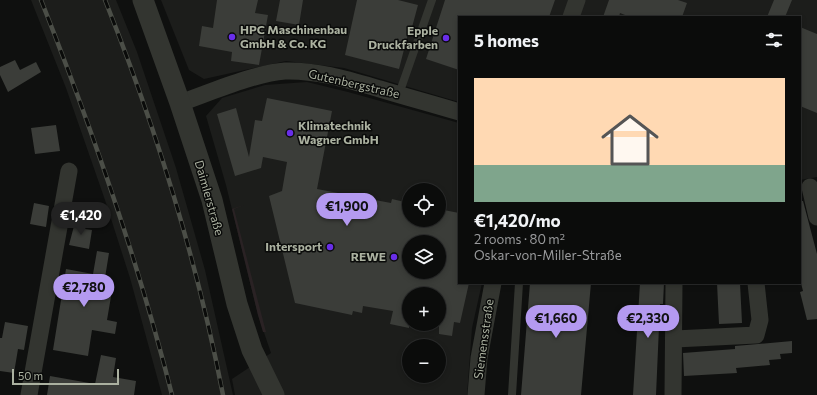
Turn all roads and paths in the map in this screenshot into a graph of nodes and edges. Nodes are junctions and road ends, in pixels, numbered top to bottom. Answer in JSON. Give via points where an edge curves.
{"nodes":[{"id":1,"x":143,"y":0,"type":"edge"},
{"id":2,"x":432,"y":0,"type":"edge"},
{"id":3,"x":577,"y":0,"type":"edge"},
{"id":4,"x":571,"y":16,"type":"edge"},
{"id":5,"x":399,"y":94,"type":"junction"},
{"id":6,"x":180,"y":104,"type":"junction"},
{"id":7,"x":458,"y":112,"type":"edge"},
{"id":8,"x":69,"y":171,"type":"dead end"},
{"id":9,"x":809,"y":187,"type":"edge"},
{"id":10,"x":817,"y":218,"type":"edge"},
{"id":11,"x":493,"y":284,"type":"edge"},
{"id":12,"x":519,"y":284,"type":"edge"},
{"id":13,"x":674,"y":284,"type":"edge"},
{"id":14,"x":756,"y":284,"type":"edge"},
{"id":15,"x":675,"y":339,"type":"junction"},
{"id":16,"x":30,"y":395,"type":"edge"},
{"id":17,"x":274,"y":395,"type":"edge"},
{"id":18,"x":476,"y":395,"type":"edge"},
{"id":19,"x":512,"y":395,"type":"edge"},
{"id":20,"x":673,"y":395,"type":"edge"}],
"edges":[{"from":1,"to":6,"type":"street","name":"Daimlerstraße"},
{"from":2,"to":5,"type":"lane"},
{"from":3,"to":4,"type":"street"},
{"from":5,"to":6,"type":"street","name":"Gutenbergstraße","via":[[328,75],[284,72],[261,76]]},
{"from":5,"to":7,"type":"street","name":"Gutenbergstraße"},
{"from":6,"to":17,"type":"street","name":"Daimlerstraße","via":[[212,200],[239,310],[252,350]]},
{"from":8,"to":16,"type":"street"},
{"from":9,"to":10,"type":"street"},
{"from":11,"to":18,"type":"street","name":"Siemensstraße","via":[[479,358]]},
{"from":12,"to":19,"type":"lane"},
{"from":13,"to":15,"type":"street"},
{"from":14,"to":15,"type":"street","via":[[760,320],[756,335]]},
{"from":15,"to":20,"type":"street"}]}
